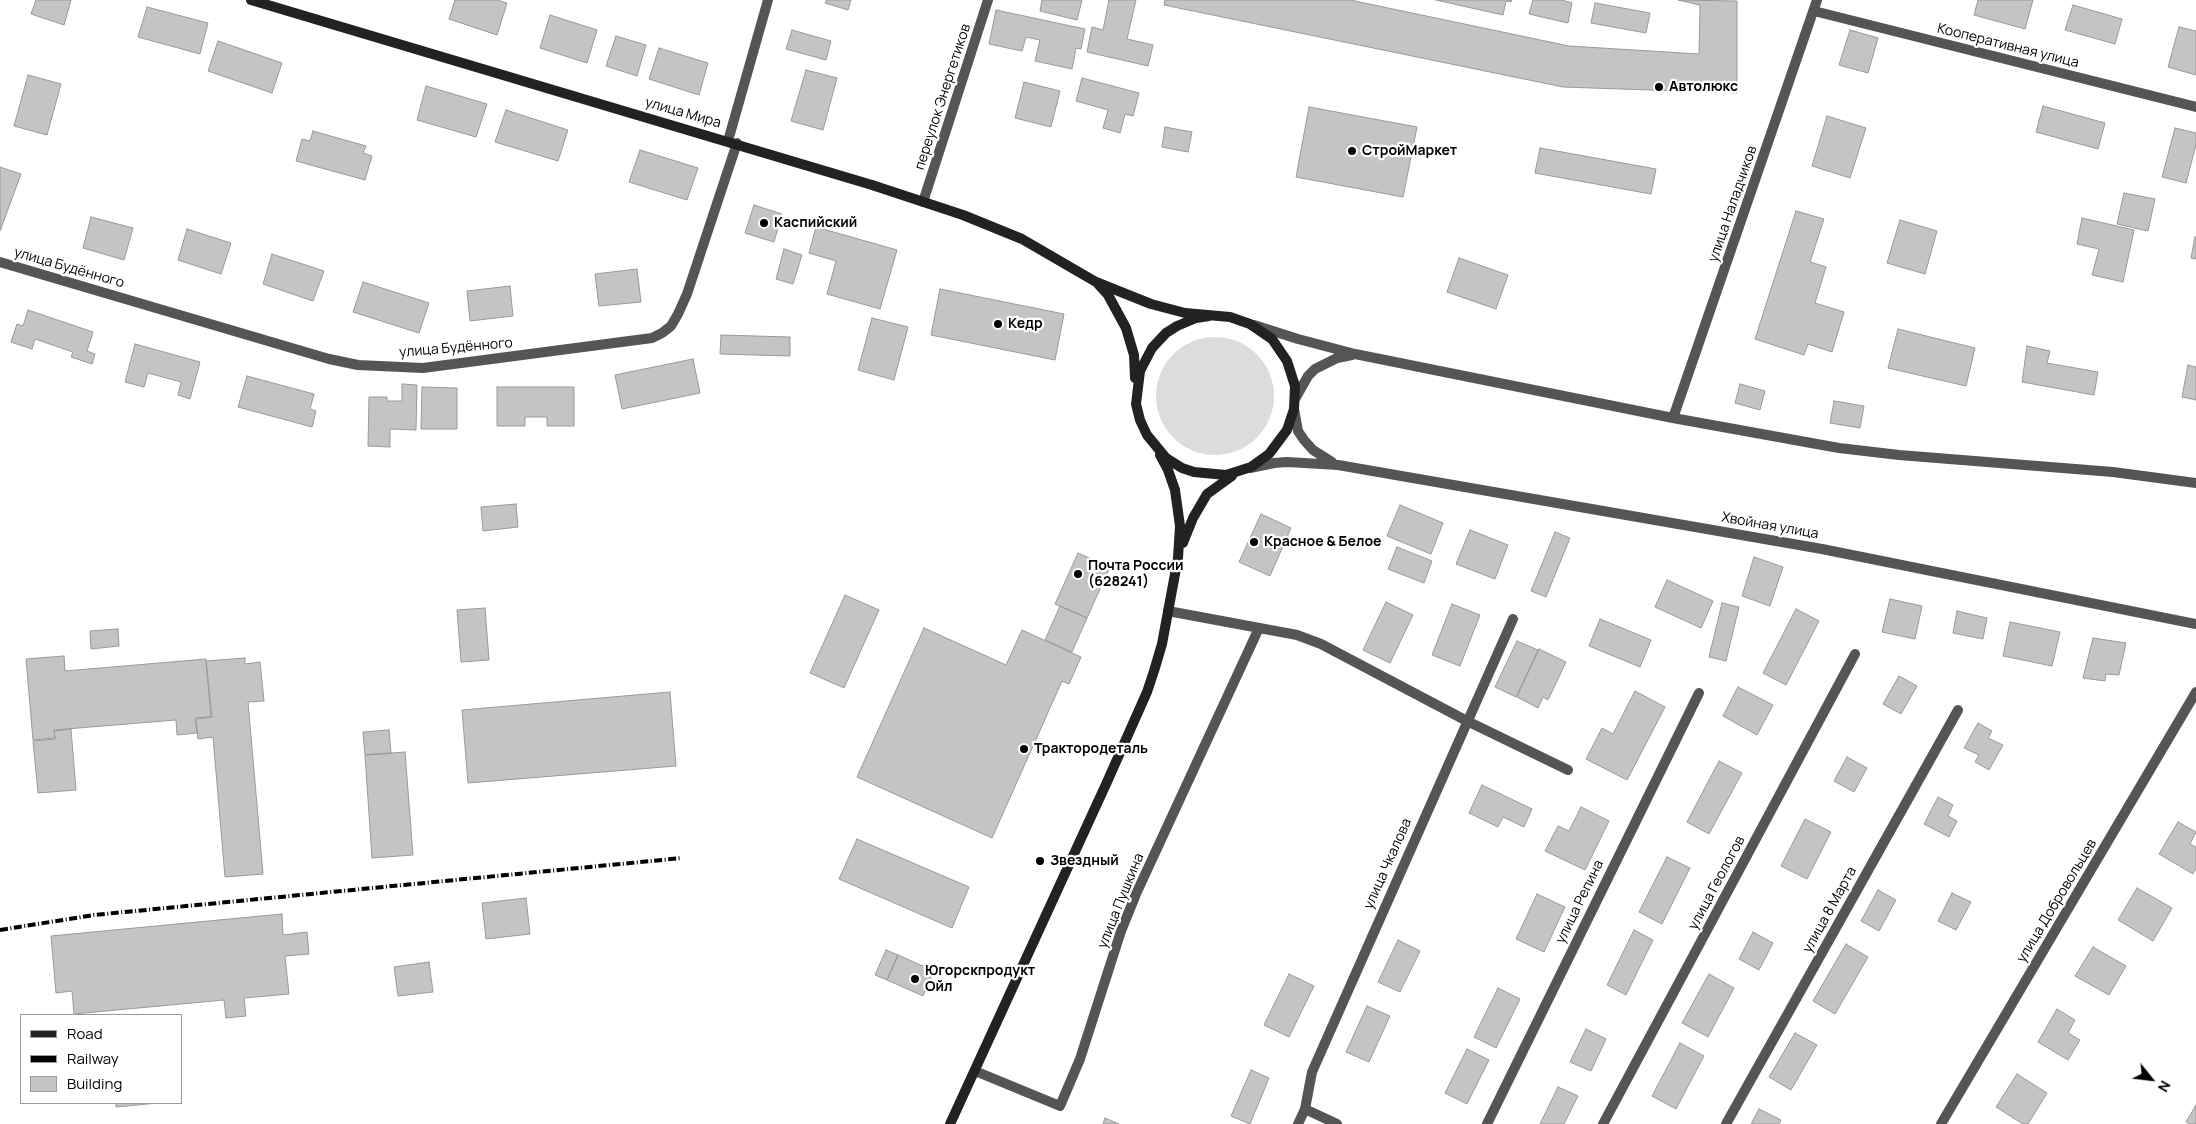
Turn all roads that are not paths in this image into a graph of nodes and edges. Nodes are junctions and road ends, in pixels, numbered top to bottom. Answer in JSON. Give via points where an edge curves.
{"nodes":[{"id":1,"x":251,"y":0,"type":"edge"},
{"id":2,"x":768,"y":0,"type":"edge"},
{"id":3,"x":988,"y":0,"type":"edge"},
{"id":4,"x":1817,"y":0,"type":"edge"},
{"id":5,"x":1814,"y":11,"type":"junction"},
{"id":6,"x":2196,"y":107,"type":"edge"},
{"id":7,"x":732,"y":142,"type":"junction"},
{"id":8,"x":923,"y":202,"type":"junction"},
{"id":9,"x":0,"y":262,"type":"edge"},
{"id":10,"x":1096,"y":282,"type":"junction"},
{"id":11,"x":1209,"y":316,"type":"junction"},
{"id":12,"x":1250,"y":324,"type":"junction"},
{"id":13,"x":1355,"y":354,"type":"junction"},
{"id":14,"x":1136,"y":398,"type":"junction"},
{"id":15,"x":1295,"y":404,"type":"junction"},
{"id":16,"x":1674,"y":418,"type":"junction"},
{"id":17,"x":1153,"y":445,"type":"junction"},
{"id":18,"x":1338,"y":465,"type":"junction"},
{"id":19,"x":1241,"y":471,"type":"junction"},
{"id":20,"x":2196,"y":483,"type":"edge"},
{"id":21,"x":1178,"y":558,"type":"junction"},
{"id":22,"x":1168,"y":612,"type":"junction"},
{"id":23,"x":1513,"y":619,"type":"dead end"},
{"id":24,"x":2196,"y":624,"type":"edge"},
{"id":25,"x":1259,"y":628,"type":"junction"},
{"id":26,"x":1855,"y":654,"type":"dead end"},
{"id":27,"x":2196,"y":692,"type":"edge"},
{"id":28,"x":1699,"y":693,"type":"dead end"},
{"id":29,"x":1958,"y":710,"type":"dead end"},
{"id":30,"x":1467,"y":721,"type":"junction"},
{"id":31,"x":1568,"y":770,"type":"dead end"},
{"id":32,"x":975,"y":1071,"type":"junction"},
{"id":33,"x":1305,"y":1109,"type":"junction"},
{"id":34,"x":950,"y":1124,"type":"edge"},
{"id":35,"x":1298,"y":1124,"type":"edge"},
{"id":36,"x":1337,"y":1124,"type":"edge"},
{"id":37,"x":1487,"y":1124,"type":"edge"},
{"id":38,"x":1603,"y":1124,"type":"edge"},
{"id":39,"x":1726,"y":1124,"type":"edge"},
{"id":40,"x":1940,"y":1124,"type":"edge"}],
"edges":[{"from":1,"to":7,"type":"main road","name":"улица Мира"},
{"from":2,"to":7,"type":"street","name":"улица Будённого"},
{"from":3,"to":8,"type":"street","name":"переулок Энергетиков"},
{"from":4,"to":5,"type":"street","name":"улица Наладчиков"},
{"from":5,"to":6,"type":"street","name":"Кооперативная улица"},
{"from":5,"to":16,"type":"street","name":"улица Наладчиков"},
{"from":7,"to":8,"type":"main road","name":"улица Мира"},
{"from":7,"to":9,"type":"street","name":"улица Будённого","via":[[687,294],[671,326],[652,338],[423,368],[358,365]]},
{"from":8,"to":10,"type":"main road","name":"улица Мира","via":[[1022,238]]},
{"from":10,"to":11,"type":"main road","via":[[1165,309]]},
{"from":10,"to":14,"type":"main road","via":[[1108,295],[1126,328],[1134,355]]},
{"from":11,"to":12,"type":"main road","via":[[1230,317]]},
{"from":11,"to":14,"type":"main road","via":[[1184,323],[1156,342],[1140,371]]},
{"from":12,"to":13,"type":"street"},
{"from":12,"to":15,"type":"main road","via":[[1267,335],[1284,355],[1294,380]]},
{"from":13,"to":15,"type":"street","via":[[1337,358],[1315,370],[1308,376]]},
{"from":13,"to":16,"type":"street"},
{"from":14,"to":17,"type":"main road","via":[[1140,420]]},
{"from":15,"to":18,"type":"street","via":[[1298,431],[1304,440],[1322,457]]},
{"from":15,"to":19,"type":"main road","via":[[1287,430],[1275,449]]},
{"from":16,"to":20,"type":"street","via":[[1839,448],[2114,472]]},
{"from":17,"to":19,"type":"main road","via":[[1171,462],[1194,472],[1219,475]]},
{"from":17,"to":21,"type":"main road","via":[[1175,490],[1179,513]]},
{"from":18,"to":19,"type":"street","via":[[1274,462]]},
{"from":18,"to":24,"type":"street","name":"Хвойная улица","via":[[1822,549]]},
{"from":19,"to":21,"type":"main road","via":[[1207,494],[1193,518]]},
{"from":21,"to":22,"type":"main road"},
{"from":22,"to":25,"type":"street"},
{"from":22,"to":32,"type":"main road","via":[[1162,644],[1144,698]]},
{"from":23,"to":30,"type":"street","name":"улица Чкалова"},
{"from":25,"to":30,"type":"street","via":[[1297,635],[1321,644]]},
{"from":25,"to":32,"type":"street","name":"улица Пушкина","via":[[1136,894],[1080,1058],[1060,1106]]},
{"from":26,"to":38,"type":"street","name":"улица Геологов"},
{"from":27,"to":40,"type":"street","name":"улица Добровольцев"},
{"from":28,"to":37,"type":"street","name":"улица Репина"},
{"from":29,"to":39,"type":"street","name":"улица 8 Марта"},
{"from":30,"to":31,"type":"street"},
{"from":30,"to":33,"type":"street","name":"улица Чкалова","via":[[1312,1072]]},
{"from":32,"to":34,"type":"main road"},
{"from":33,"to":35,"type":"street","name":"улица Чкалова"},
{"from":33,"to":36,"type":"street"}]}
